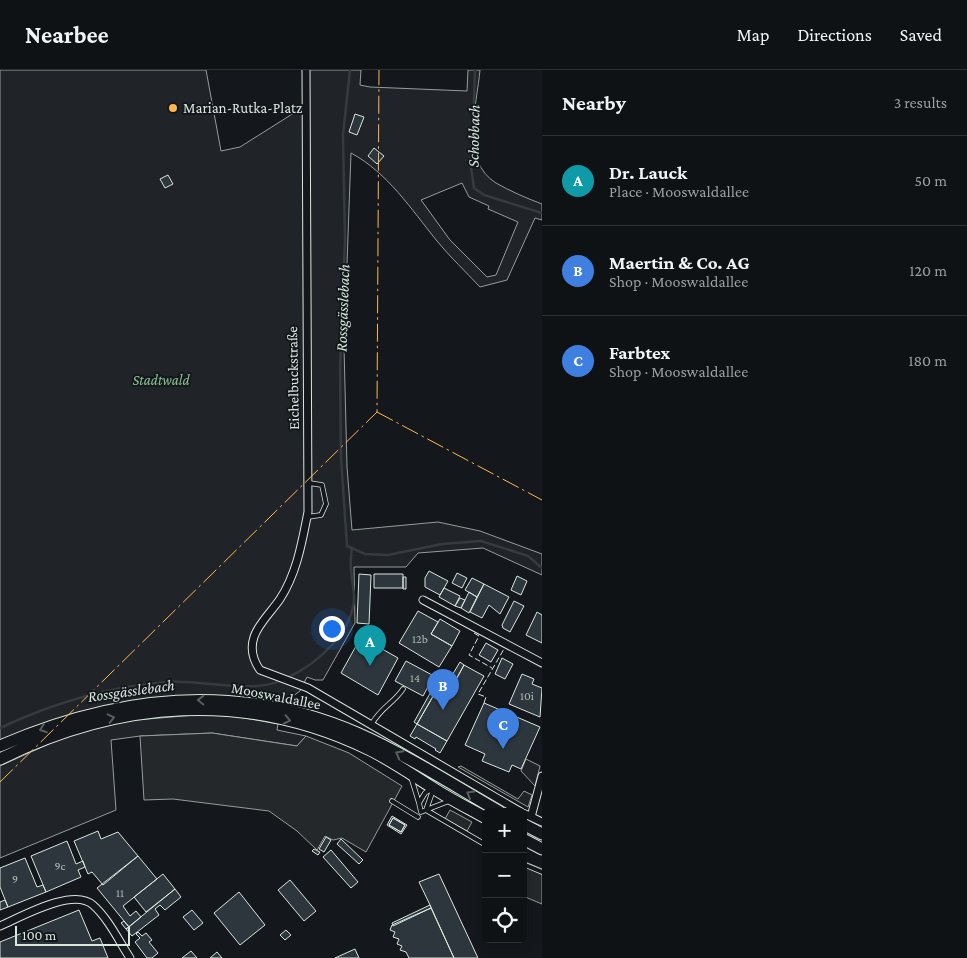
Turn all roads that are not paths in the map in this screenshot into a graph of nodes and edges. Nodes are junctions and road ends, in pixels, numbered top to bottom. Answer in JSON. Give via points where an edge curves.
{"nodes":[{"id":1,"x":306,"y":70,"type":"edge"},
{"id":2,"x":309,"y":484,"type":"junction"},
{"id":3,"x":307,"y":517,"type":"junction"},
{"id":4,"x":423,"y":600,"type":"dead end"},
{"id":5,"x":542,"y":663,"type":"edge"},
{"id":6,"x":260,"y":670,"type":"joint"},
{"id":7,"x":403,"y":689,"type":"dead end"},
{"id":8,"x":371,"y":725,"type":"junction"},
{"id":9,"x":0,"y":746,"type":"edge"},
{"id":10,"x":0,"y":759,"type":"edge"},
{"id":11,"x":409,"y":773,"type":"junction"},
{"id":12,"x":439,"y":776,"type":"junction"},
{"id":13,"x":542,"y":776,"type":"edge"},
{"id":14,"x":433,"y":788,"type":"junction"},
{"id":15,"x":392,"y":801,"type":"dead end"},
{"id":16,"x":454,"y":801,"type":"junction"},
{"id":17,"x":419,"y":802,"type":"junction"},
{"id":18,"x":493,"y":808,"type":"edge"},
{"id":19,"x":515,"y":808,"type":"edge"},
{"id":20,"x":426,"y":810,"type":"junction"},
{"id":21,"x":482,"y":816,"type":"edge"},
{"id":22,"x":418,"y":817,"type":"dead end"},
{"id":23,"x":527,"y":821,"type":"edge"},
{"id":24,"x":542,"y":822,"type":"edge"},
{"id":25,"x":542,"y":834,"type":"edge"},
{"id":26,"x":527,"y":841,"type":"edge"},
{"id":27,"x":482,"y":843,"type":"edge"},
{"id":28,"x":542,"y":849,"type":"edge"},
{"id":29,"x":527,"y":866,"type":"edge"},
{"id":30,"x":542,"y":872,"type":"edge"},
{"id":31,"x":0,"y":926,"type":"edge"},
{"id":32,"x":130,"y":958,"type":"edge"}],
"edges":[{"from":1,"to":2,"type":"street","name":"Eichelbuckstraße","via":[[306,422]]},
{"from":2,"to":3,"type":"street","name":"Eichelbuckstraße"},
{"from":2,"to":3,"type":"lane","via":[[322,486],[326,504],[321,515]]},
{"from":3,"to":6,"type":"street","name":"Eichelbuckstraße","via":[[302,546],[290,580],[254,636],[252,654]]},
{"from":4,"to":5,"type":"street"},
{"from":6,"to":8,"type":"street","name":"Mooswaldallee","via":[[308,688]]},
{"from":7,"to":8,"type":"lane","via":[[378,713]]},
{"from":8,"to":19,"type":"street","name":"Mooswaldallee"},
{"from":12,"to":9,"type":"main road","name":"Mooswaldallee","one_way":true,"via":[[331,722],[234,701],[185,699],[118,706],[62,722]]},
{"from":10,"to":11,"type":"main road","name":"Mooswaldallee","one_way":true,"via":[[65,731],[114,717],[154,711],[211,709],[308,725],[357,744]]},
{"from":11,"to":14,"type":"main road","name":"Mooswaldallee"},
{"from":11,"to":17,"type":"lane"},
{"from":12,"to":14,"type":"lane"},
{"from":18,"to":12,"type":"main road","name":"Mooswaldallee","one_way":true},
{"from":13,"to":23,"type":"street"},
{"from":14,"to":16,"type":"main road","name":"Mooswaldallee"},
{"from":14,"to":17,"type":"lane"},
{"from":14,"to":20,"type":"lane"},
{"from":15,"to":22,"type":"lane"},
{"from":16,"to":20,"type":"lane"},
{"from":16,"to":21,"type":"main road","name":"Mooswaldallee"},
{"from":17,"to":20,"type":"lane","via":[[421,812]]},
{"from":20,"to":27,"type":"lane"},
{"from":23,"to":24,"type":"street","name":"Mooswaldallee"},
{"from":23,"to":25,"type":"main road","name":"Mooswaldallee"},
{"from":26,"to":28,"type":"main road"},
{"from":29,"to":30,"type":"lane"},
{"from":31,"to":32,"type":"street","via":[[66,899],[80,898],[92,904]]}]}
